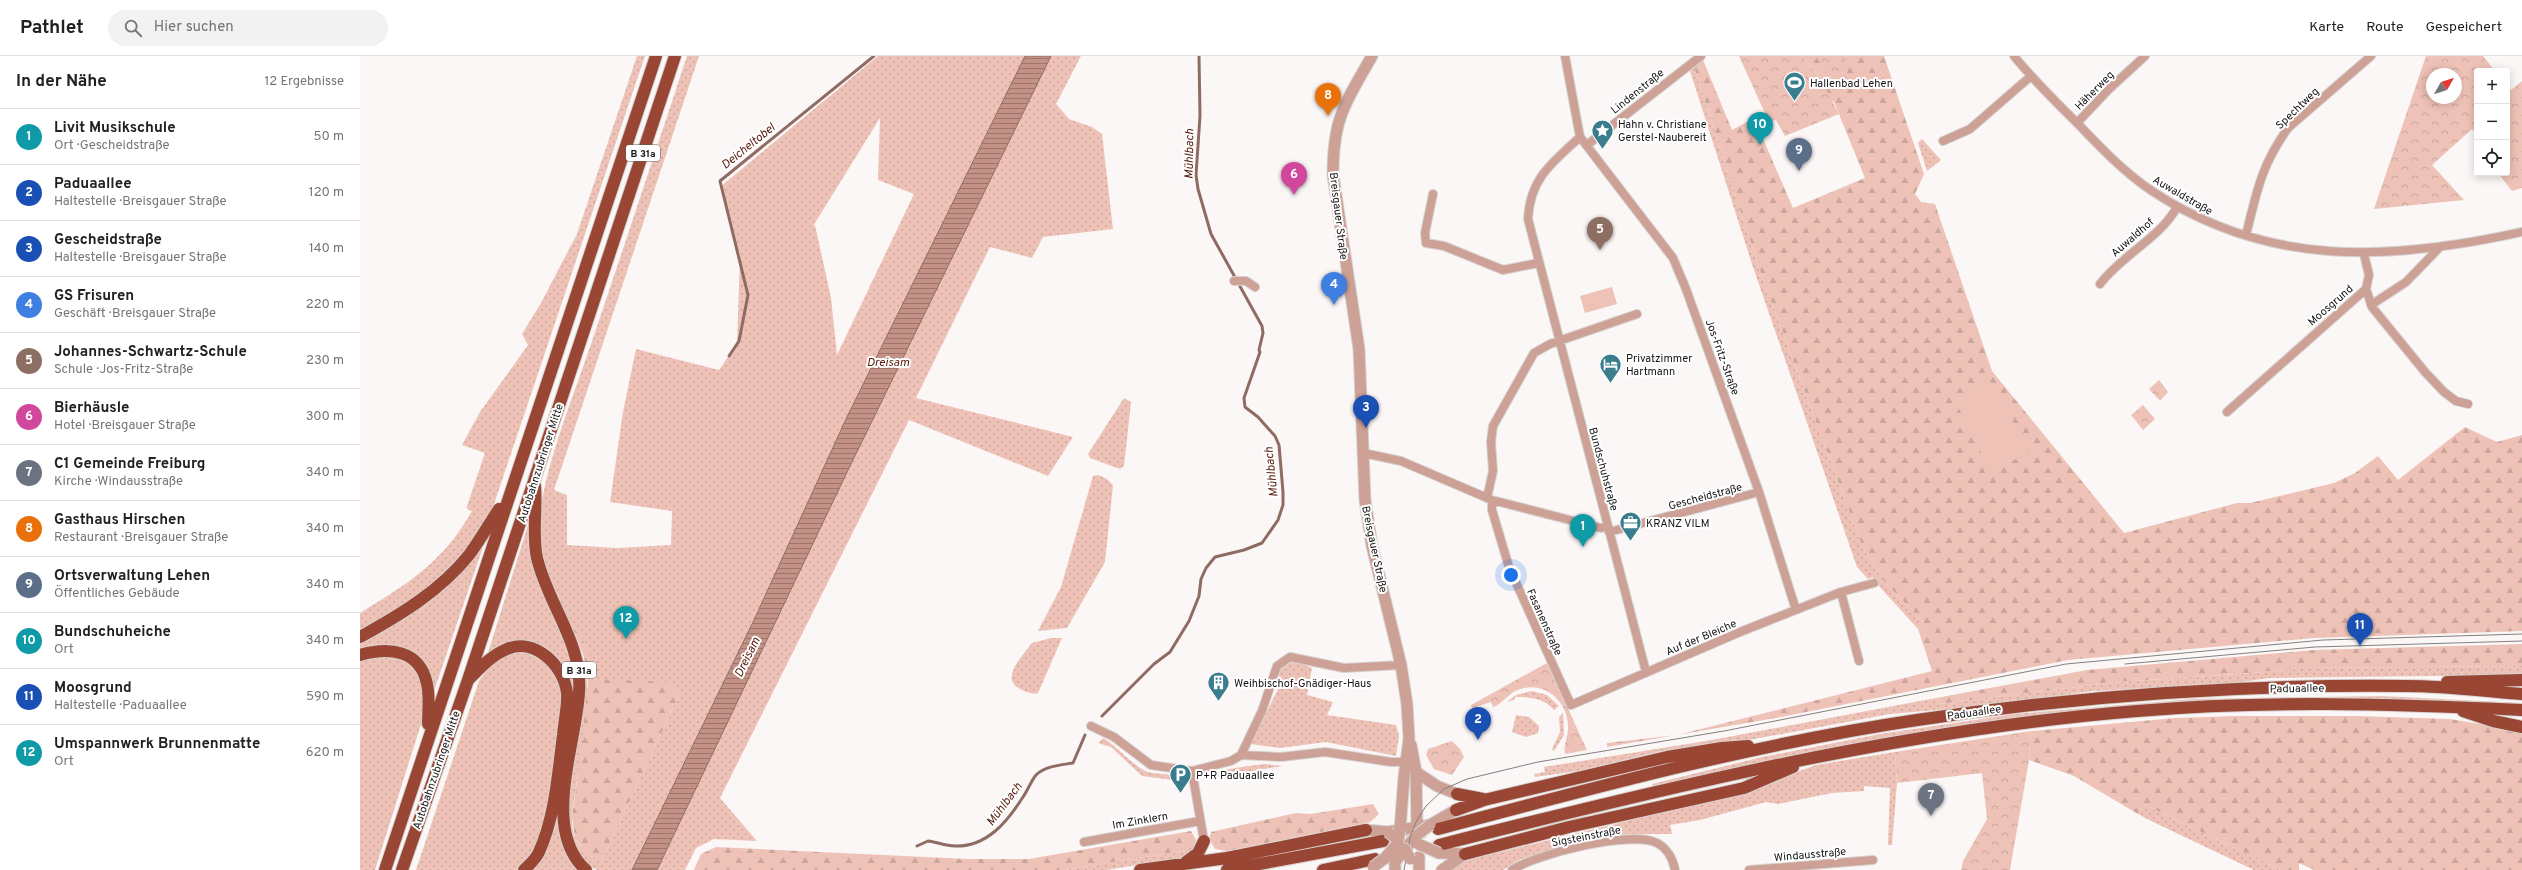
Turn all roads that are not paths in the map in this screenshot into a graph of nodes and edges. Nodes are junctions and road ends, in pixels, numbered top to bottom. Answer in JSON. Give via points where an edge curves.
{"nodes":[{"id":1,"x":656,"y":56,"type":"edge"},
{"id":2,"x":674,"y":56,"type":"edge"},
{"id":3,"x":1372,"y":56,"type":"edge"},
{"id":4,"x":1565,"y":56,"type":"edge"},
{"id":5,"x":1701,"y":56,"type":"edge"},
{"id":6,"x":2014,"y":56,"type":"edge"},
{"id":7,"x":2145,"y":56,"type":"edge"},
{"id":8,"x":2371,"y":56,"type":"edge"},
{"id":9,"x":2031,"y":76,"type":"junction"},
{"id":10,"x":2077,"y":123,"type":"junction"},
{"id":11,"x":1580,"y":137,"type":"junction"},
{"id":12,"x":1943,"y":141,"type":"dead end"},
{"id":13,"x":1587,"y":145,"type":"junction"},
{"id":14,"x":1433,"y":194,"type":"dead end"},
{"id":15,"x":2177,"y":206,"type":"junction"},
{"id":16,"x":2522,"y":232,"type":"edge"},
{"id":17,"x":2246,"y":236,"type":"junction"},
{"id":18,"x":2440,"y":246,"type":"junction"},
{"id":19,"x":2364,"y":254,"type":"junction"},
{"id":20,"x":1538,"y":263,"type":"junction"},
{"id":21,"x":1234,"y":281,"type":"dead end"},
{"id":22,"x":2100,"y":284,"type":"dead end"},
{"id":23,"x":1255,"y":287,"type":"dead end"},
{"id":24,"x":2366,"y":289,"type":"junction"},
{"id":25,"x":2371,"y":305,"type":"junction"},
{"id":26,"x":1637,"y":314,"type":"dead end"},
{"id":27,"x":1559,"y":341,"type":"junction"},
{"id":28,"x":2468,"y":404,"type":"dead end"},
{"id":29,"x":2227,"y":412,"type":"dead end"},
{"id":30,"x":1363,"y":453,"type":"junction"},
{"id":31,"x":534,"y":481,"type":"junction"},
{"id":32,"x":1760,"y":492,"type":"junction"},
{"id":33,"x":509,"y":495,"type":"junction"},
{"id":34,"x":1489,"y":499,"type":"junction"},
{"id":35,"x":1608,"y":529,"type":"junction"},
{"id":36,"x":1874,"y":582,"type":"dead end"},
{"id":37,"x":1841,"y":592,"type":"junction"},
{"id":38,"x":1796,"y":610,"type":"junction"},
{"id":39,"x":360,"y":637,"type":"edge"},
{"id":40,"x":360,"y":655,"type":"edge"},
{"id":41,"x":1859,"y":661,"type":"dead end"},
{"id":42,"x":1401,"y":665,"type":"junction"},
{"id":43,"x":1646,"y":672,"type":"junction"},
{"id":44,"x":468,"y":680,"type":"junction"},
{"id":45,"x":2522,"y":680,"type":"edge"},
{"id":46,"x":2408,"y":686,"type":"junction"},
{"id":47,"x":2522,"y":694,"type":"edge"},
{"id":48,"x":1572,"y":705,"type":"joint"},
{"id":49,"x":2451,"y":707,"type":"junction"},
{"id":50,"x":2522,"y":710,"type":"edge"},
{"id":51,"x":1091,"y":726,"type":"dead end"},
{"id":52,"x":2522,"y":727,"type":"edge"},
{"id":53,"x":427,"y":737,"type":"junction"},
{"id":54,"x":1779,"y":745,"type":"junction"},
{"id":55,"x":1241,"y":755,"type":"junction"},
{"id":56,"x":1820,"y":756,"type":"junction"},
{"id":57,"x":1412,"y":765,"type":"junction"},
{"id":58,"x":1192,"y":771,"type":"junction"},
{"id":59,"x":1457,"y":794,"type":"joint"},
{"id":60,"x":1484,"y":800,"type":"junction"},
{"id":61,"x":1456,"y":810,"type":"joint"},
{"id":62,"x":1200,"y":821,"type":"junction"},
{"id":63,"x":1434,"y":827,"type":"junction"},
{"id":64,"x":1366,"y":830,"type":"joint"},
{"id":65,"x":1384,"y":834,"type":"junction"},
{"id":66,"x":1409,"y":834,"type":"junction"},
{"id":67,"x":1204,"y":841,"type":"junction"},
{"id":68,"x":1084,"y":842,"type":"dead end"},
{"id":69,"x":1439,"y":849,"type":"junction"},
{"id":70,"x":1465,"y":854,"type":"junction"},
{"id":71,"x":1227,"y":858,"type":"junction"},
{"id":72,"x":1873,"y":860,"type":"dead end"},
{"id":73,"x":1184,"y":864,"type":"junction"},
{"id":74,"x":1372,"y":865,"type":"edge"},
{"id":75,"x":582,"y":866,"type":"edge"},
{"id":76,"x":1395,"y":866,"type":"edge"},
{"id":77,"x":385,"y":870,"type":"edge"},
{"id":78,"x":402,"y":870,"type":"edge"},
{"id":79,"x":524,"y":870,"type":"edge"},
{"id":80,"x":1140,"y":870,"type":"edge"},
{"id":81,"x":1227,"y":870,"type":"edge"},
{"id":82,"x":1322,"y":870,"type":"edge"},
{"id":83,"x":1413,"y":870,"type":"edge"},
{"id":84,"x":1419,"y":870,"type":"edge"},
{"id":85,"x":1442,"y":870,"type":"edge"},
{"id":86,"x":1512,"y":870,"type":"edge"},
{"id":87,"x":1674,"y":870,"type":"edge"},
{"id":88,"x":1748,"y":870,"type":"edge"}],
"edges":[{"from":1,"to":33,"type":"highway","name":"Autobahnzubringer Mitte","number":"B 31a"},
{"from":2,"to":31,"type":"highway","name":"Autobahnzubringer Mitte","number":"B 31a"},
{"from":3,"to":30,"type":"street","name":"Breisgauer Straße","via":[[1343,106],[1333,146],[1333,175],[1359,349]]},
{"from":4,"to":11,"type":"street"},
{"from":5,"to":13,"type":"street","name":"Lindenstraße"},
{"from":6,"to":9,"type":"street","name":"Auwaldstraße"},
{"from":7,"to":10,"type":"street","name":"Häherweg"},
{"from":8,"to":17,"type":"street","name":"Spechtweg","via":[[2288,128],[2278,142],[2264,167]]},
{"from":9,"to":10,"type":"street","name":"Auwaldstraße"},
{"from":9,"to":12,"type":"street","via":[[1970,129]]},
{"from":10,"to":15,"type":"street","name":"Auwaldstraße","via":[[2125,171]]},
{"from":11,"to":13,"type":"street","name":"Jos-Fritz-Straße"},
{"from":11,"to":20,"type":"street","name":"Bundschuhstraße","via":[[1554,160],[1536,183],[1529,199],[1528,219]]},
{"from":13,"to":32,"type":"street","name":"Jos-Fritz-Straße","via":[[1673,258]]},
{"from":14,"to":20,"type":"street","via":[[1425,233],[1426,243],[1444,246],[1503,270]]},
{"from":15,"to":17,"type":"street","name":"Auwaldstraße","via":[[2210,224]]},
{"from":15,"to":22,"type":"street","name":"Auwaldhof","via":[[2165,223],[2110,271]]},
{"from":16,"to":18,"type":"street","name":"Auwaldstraße"},
{"from":17,"to":19,"type":"street","name":"Auwaldstraße","via":[[2286,247]]},
{"from":18,"to":19,"type":"street","name":"Auwaldstraße"},
{"from":18,"to":25,"type":"street","via":[[2406,282]]},
{"from":19,"to":24,"type":"street","via":[[2369,275]]},
{"from":20,"to":27,"type":"street","name":"Bundschuhstraße"},
{"from":21,"to":23,"type":"street","via":[[1246,281]]},
{"from":24,"to":25,"type":"street","name":"Moosgrund"},
{"from":24,"to":29,"type":"street","name":"Moosgrund"},
{"from":25,"to":28,"type":"street","name":"Moosgrund","via":[[2444,392],[2456,401]]},
{"from":26,"to":27,"type":"street"},
{"from":27,"to":34,"type":"street","name":"Fasanenstraße","via":[[1534,353],[1493,426],[1493,471]]},
{"from":27,"to":35,"type":"street","name":"Bundschuhstraße"},
{"from":30,"to":34,"type":"street","name":"Gescheidstraße","via":[[1401,461]]},
{"from":30,"to":42,"type":"street","name":"Breisgauer Straße","via":[[1364,495],[1372,546]]},
{"from":31,"to":44,"type":"highway","name":"Autobahnzubringer Mitte","number":"B 31a"},
{"from":31,"to":75,"type":"highway","number":"B 31a","via":[[537,557],[548,593],[569,634],[580,675],[563,821],[566,839]]},
{"from":32,"to":35,"type":"street","name":"Gescheidstraße"},
{"from":32,"to":38,"type":"street","name":"Jos-Fritz-Straße"},
{"from":33,"to":39,"type":"highway","via":[[469,555],[452,573],[407,610]]},
{"from":33,"to":53,"type":"highway","name":"Autobahnzubringer Mitte","number":"B 31a"},
{"from":34,"to":35,"type":"street","name":"Gescheidstraße"},
{"from":34,"to":48,"type":"street","name":"Fasanenstraße","via":[[1509,567]]},
{"from":35,"to":43,"type":"street","name":"Bundschuhstraße"},
{"from":36,"to":37,"type":"street","name":"Auf der Bleiche"},
{"from":37,"to":38,"type":"street","name":"Auf der Bleiche"},
{"from":37,"to":41,"type":"street"},
{"from":38,"to":43,"type":"street","name":"Auf der Bleiche"},
{"from":40,"to":53,"type":"highway","number":"B 31a","via":[[386,650],[398,651],[419,667],[427,683]]},
{"from":42,"to":55,"type":"street","via":[[1349,669],[1290,657],[1283,660],[1278,666],[1266,703]]},
{"from":42,"to":57,"type":"street","name":"Breisgauer Straße"},
{"from":43,"to":48,"type":"street","name":"Auf der Bleiche","via":[[1640,677]]},
{"from":44,"to":78,"type":"highway","name":"Autobahnzubringer Mitte","number":"B 31a"},
{"from":44,"to":79,"type":"highway","via":[[491,658],[515,646],[542,653],[559,668],[564,680],[567,693],[566,713],[548,823],[538,854]]},
{"from":45,"to":46,"type":"highway","via":[[2463,681]]},
{"from":46,"to":47,"type":"highway","name":"Paduaallee"},
{"from":46,"to":54,"type":"highway","name":"Paduaallee","via":[[2200,691],[2059,702],[1914,720]]},
{"from":49,"to":50,"type":"highway","name":"Paduaallee"},
{"from":49,"to":52,"type":"highway","via":[[2493,721]]},
{"from":49,"to":56,"type":"highway","name":"Paduaallee","via":[[2276,705],[2138,710],[1970,730]]},
{"from":51,"to":58,"type":"street","via":[[1114,737],[1151,765]]},
{"from":53,"to":77,"type":"highway","name":"Autobahnzubringer Mitte","number":"B 31a"},
{"from":54,"to":60,"type":"highway","via":[[1722,748],[1667,757]]},
{"from":54,"to":63,"type":"highway","name":"Paduaallee"},
{"from":55,"to":57,"type":"street","via":[[1282,757],[1325,752]]},
{"from":55,"to":58,"type":"street","via":[[1231,761]]},
{"from":56,"to":69,"type":"highway","name":"Paduaallee","via":[[1633,796]]},
{"from":56,"to":70,"type":"highway","via":[[1744,788],[1569,827]]},
{"from":57,"to":59,"type":"street","via":[[1437,786]]},
{"from":57,"to":66,"type":"street","name":"Breisgauer Straße"},
{"from":58,"to":62,"type":"street"},
{"from":59,"to":60,"type":"highway"},
{"from":60,"to":61,"type":"highway"},
{"from":61,"to":63,"type":"street","via":[[1444,816]]},
{"from":62,"to":67,"type":"street"},
{"from":62,"to":68,"type":"street","name":"Im Zinklern"},
{"from":63,"to":66,"type":"street","bridge":true},
{"from":64,"to":65,"type":"street"},
{"from":64,"to":71,"type":"highway"},
{"from":65,"to":66,"type":"street","bridge":true},
{"from":65,"to":81,"type":"highway"},
{"from":66,"to":69,"type":"street","bridge":true},
{"from":66,"to":74,"type":"street","bridge":true,"via":[[1385,858]]},
{"from":66,"to":76,"type":"street","bridge":true},
{"from":66,"to":83,"type":"street"},
{"from":66,"to":84,"type":"street","name":"Breisgauer Straße"},
{"from":67,"to":71,"type":"highway","via":[[1215,853]]},
{"from":67,"to":73,"type":"highway","via":[[1198,853]]},
{"from":69,"to":70,"type":"street"},
{"from":70,"to":85,"type":"street"},
{"from":71,"to":73,"type":"highway"},
{"from":72,"to":88,"type":"street","name":"Windausstraße"},
{"from":73,"to":80,"type":"highway"},
{"from":74,"to":82,"type":"highway"},
{"from":86,"to":87,"type":"street","name":"Sigsteinstraße","via":[[1544,856],[1603,842],[1634,839],[1656,842],[1664,847],[1673,862]]}]}
